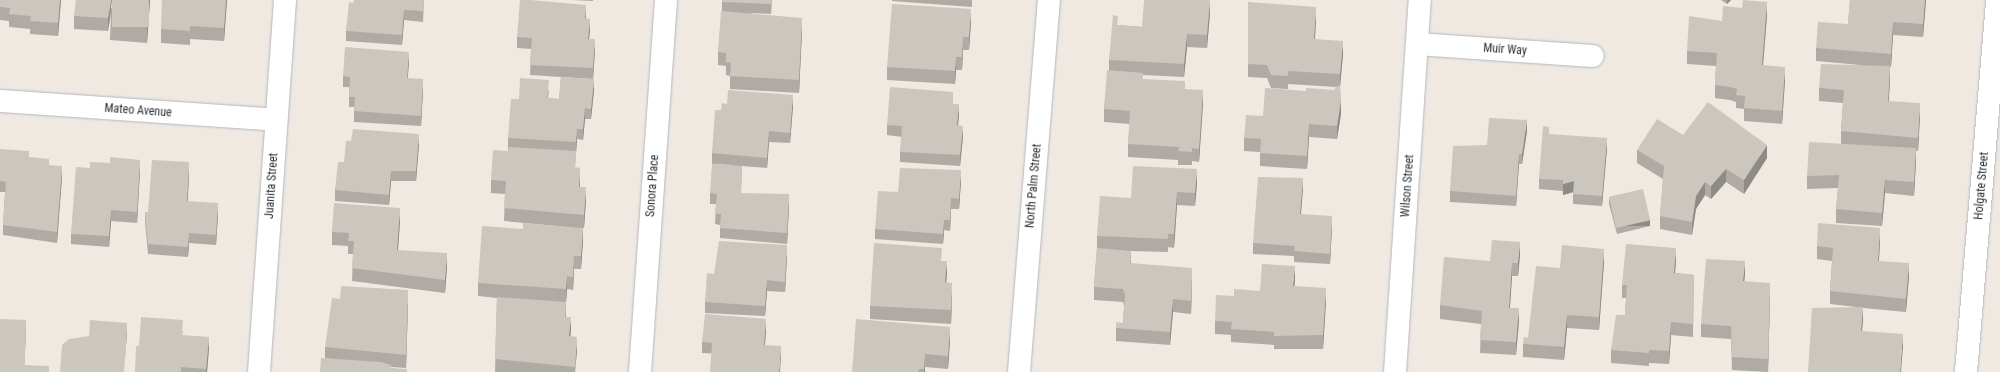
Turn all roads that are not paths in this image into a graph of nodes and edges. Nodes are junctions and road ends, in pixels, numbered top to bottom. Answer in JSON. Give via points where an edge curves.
{"nodes":[{"id":1,"x":284,"y":0,"type":"edge"},
{"id":2,"x":666,"y":0,"type":"edge"},
{"id":3,"x":1049,"y":0,"type":"edge"},
{"id":4,"x":1420,"y":0,"type":"edge"},
{"id":5,"x":1998,"y":0,"type":"edge"},
{"id":6,"x":1417,"y":44,"type":"junction"},
{"id":7,"x":1593,"y":56,"type":"dead end"},
{"id":8,"x":0,"y":101,"type":"edge"},
{"id":9,"x":276,"y":120,"type":"junction"},
{"id":10,"x":259,"y":372,"type":"edge"},
{"id":11,"x":640,"y":372,"type":"edge"},
{"id":12,"x":1019,"y":372,"type":"edge"},
{"id":13,"x":1395,"y":372,"type":"edge"},
{"id":14,"x":1966,"y":372,"type":"edge"}],
"edges":[{"from":1,"to":9,"type":"street","name":"Juanita Street"},
{"from":2,"to":11,"type":"street","name":"Sonora Place"},
{"from":3,"to":12,"type":"street","name":"North Palm Street"},
{"from":4,"to":6,"type":"street","name":"Wilson Street"},
{"from":5,"to":14,"type":"street","name":"Holgate Street"},
{"from":6,"to":7,"type":"street","name":"Muir Way"},
{"from":6,"to":13,"type":"street","name":"Wilson Street"},
{"from":8,"to":9,"type":"street","name":"Mateo Avenue"},
{"from":9,"to":10,"type":"street","name":"Juanita Street"}]}
